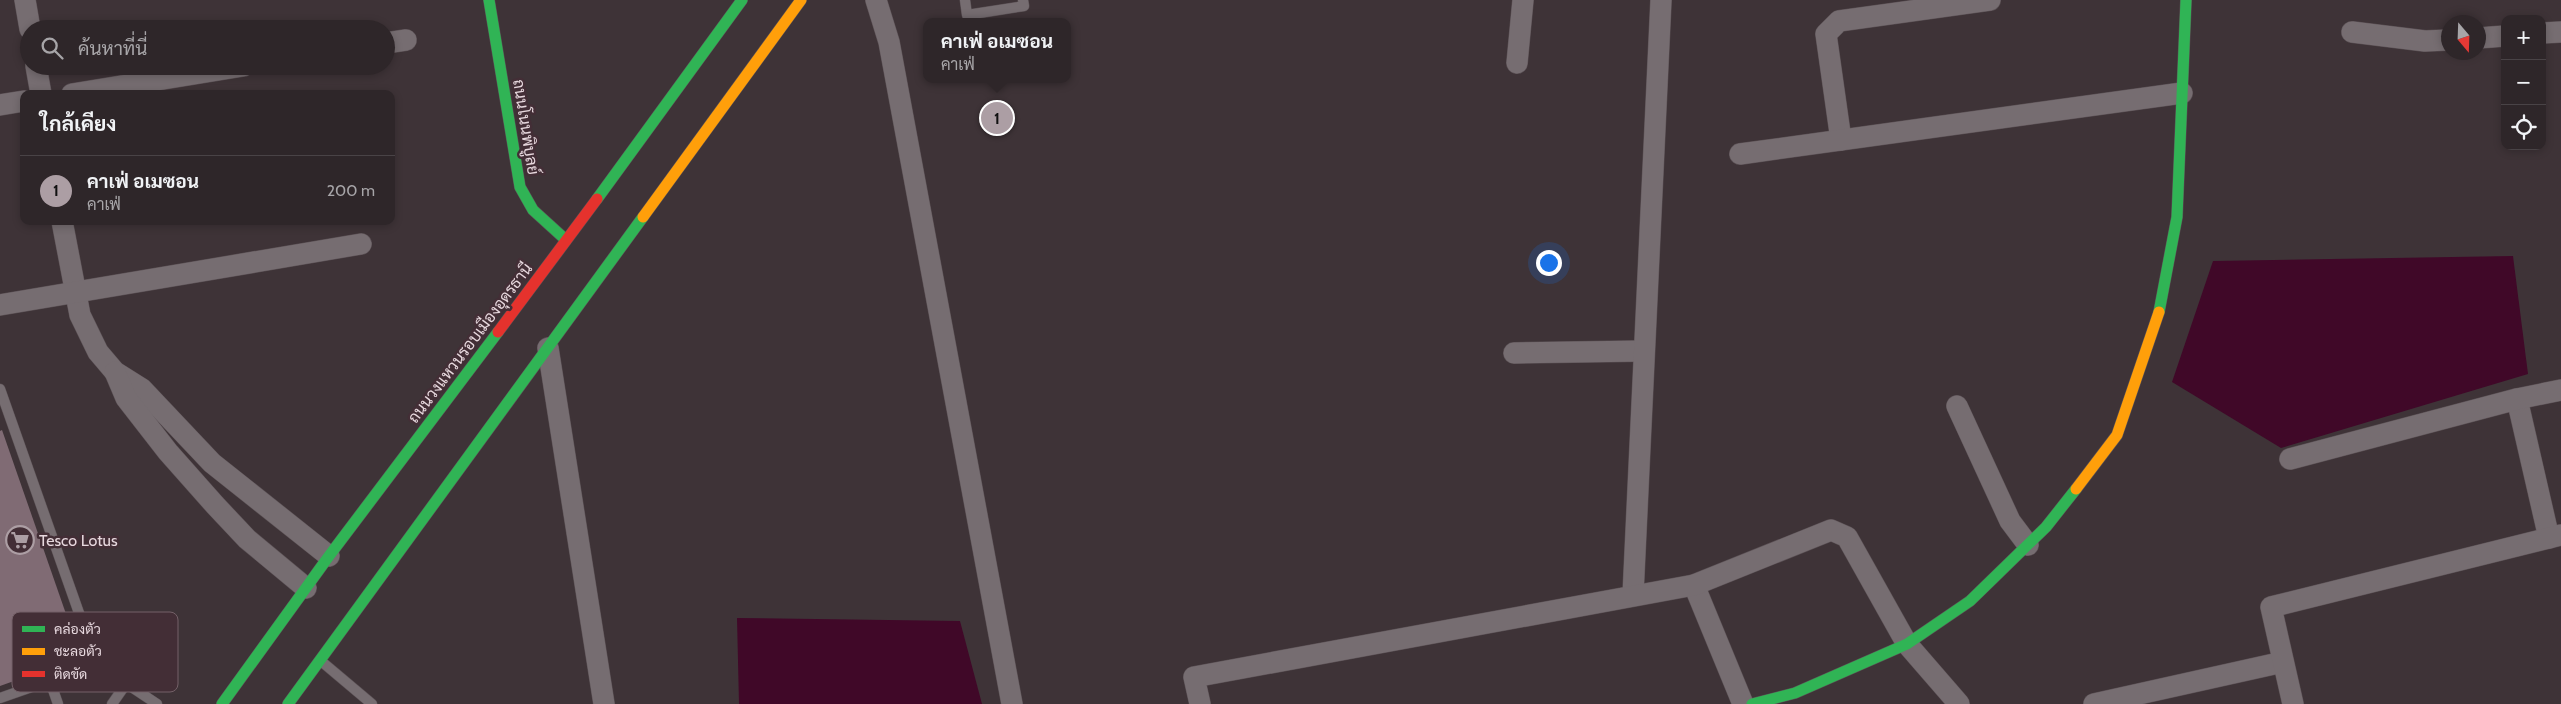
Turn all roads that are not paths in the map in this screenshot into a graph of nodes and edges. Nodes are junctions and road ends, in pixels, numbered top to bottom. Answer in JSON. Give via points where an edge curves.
{"nodes":[{"id":1,"x":25,"y":0,"type":"edge"},
{"id":2,"x":489,"y":0,"type":"edge"},
{"id":3,"x":742,"y":0,"type":"edge"},
{"id":4,"x":801,"y":0,"type":"edge"},
{"id":5,"x":876,"y":0,"type":"edge"},
{"id":6,"x":964,"y":0,"type":"edge"},
{"id":7,"x":1023,"y":0,"type":"edge"},
{"id":8,"x":1523,"y":0,"type":"edge"},
{"id":9,"x":1661,"y":0,"type":"edge"},
{"id":10,"x":1990,"y":0,"type":"edge"},
{"id":11,"x":2186,"y":0,"type":"edge"},
{"id":12,"x":1913,"y":5,"type":"edge"},
{"id":13,"x":28,"y":20,"type":"edge"},
{"id":14,"x":2352,"y":32,"type":"dead end"},
{"id":15,"x":2561,"y":32,"type":"edge"},
{"id":16,"x":2546,"y":33,"type":"edge"},
{"id":17,"x":2501,"y":36,"type":"edge"},
{"id":18,"x":2486,"y":37,"type":"edge"},
{"id":19,"x":2441,"y":40,"type":"edge"},
{"id":20,"x":1517,"y":63,"type":"dead end"},
{"id":21,"x":38,"y":75,"type":"edge"},
{"id":22,"x":188,"y":75,"type":"edge"},
{"id":23,"x":40,"y":90,"type":"edge"},
{"id":24,"x":96,"y":90,"type":"edge"},
{"id":25,"x":2182,"y":93,"type":"junction"},
{"id":26,"x":20,"y":102,"type":"edge"},
{"id":27,"x":0,"y":105,"type":"edge"},
{"id":28,"x":1841,"y":140,"type":"junction"},
{"id":29,"x":1740,"y":154,"type":"dead end"},
{"id":30,"x":63,"y":225,"type":"edge"},
{"id":31,"x":566,"y":240,"type":"junction"},
{"id":32,"x":361,"y":244,"type":"dead end"},
{"id":33,"x":74,"y":291,"type":"junction"},
{"id":34,"x":0,"y":305,"type":"edge"},
{"id":35,"x":548,"y":348,"type":"junction"},
{"id":36,"x":1643,"y":351,"type":"junction"},
{"id":37,"x":1514,"y":353,"type":"dead end"},
{"id":38,"x":115,"y":372,"type":"junction"},
{"id":39,"x":0,"y":389,"type":"edge"},
{"id":40,"x":2561,"y":390,"type":"edge"},
{"id":41,"x":2517,"y":399,"type":"junction"},
{"id":42,"x":1956,"y":406,"type":"dead end"},
{"id":43,"x":2290,"y":458,"type":"dead end"},
{"id":44,"x":2555,"y":536,"type":"edge"},
{"id":45,"x":2028,"y":545,"type":"junction"},
{"id":46,"x":329,"y":556,"type":"junction"},
{"id":47,"x":1694,"y":585,"type":"junction"},
{"id":48,"x":306,"y":588,"type":"junction"},
{"id":49,"x":1633,"y":595,"type":"junction"},
{"id":50,"x":79,"y":612,"type":"edge"},
{"id":51,"x":1907,"y":644,"type":"junction"},
{"id":52,"x":320,"y":660,"type":"junction"},
{"id":53,"x":2284,"y":662,"type":"junction"},
{"id":54,"x":22,"y":692,"type":"edge"},
{"id":55,"x":54,"y":692,"type":"edge"},
{"id":56,"x":120,"y":692,"type":"edge"},
{"id":57,"x":138,"y":692,"type":"edge"},
{"id":58,"x":1,"y":700,"type":"edge"},
{"id":59,"x":58,"y":704,"type":"edge"},
{"id":60,"x":112,"y":704,"type":"edge"},
{"id":61,"x":157,"y":704,"type":"edge"},
{"id":62,"x":222,"y":704,"type":"edge"},
{"id":63,"x":288,"y":704,"type":"edge"},
{"id":64,"x":372,"y":704,"type":"edge"},
{"id":65,"x":604,"y":704,"type":"edge"},
{"id":66,"x":1012,"y":704,"type":"edge"},
{"id":67,"x":1200,"y":704,"type":"edge"},
{"id":68,"x":1743,"y":704,"type":"edge"},
{"id":69,"x":1752,"y":704,"type":"edge"},
{"id":70,"x":1959,"y":704,"type":"edge"},
{"id":71,"x":2094,"y":704,"type":"edge"},
{"id":72,"x":2293,"y":704,"type":"edge"}],
"edges":[{"from":1,"to":13,"type":"street"},
{"from":2,"to":31,"type":"main road","name":"ถนนโนนพิบูลย์","via":[[520,187],[534,212]]},
{"from":3,"to":31,"type":"main road","name":"ถนนวงแหวนรอบเมืองอุดรธานี"},
{"from":4,"to":35,"type":"main road"},
{"from":5,"to":66,"type":"street","via":[[889,42]]},
{"from":6,"to":7,"type":"lane","via":[[967,15],[1024,6]]},
{"from":8,"to":20,"type":"street"},
{"from":9,"to":36,"type":"street"},
{"from":10,"to":12,"type":"street"},
{"from":11,"to":25,"type":"main road"},
{"from":12,"to":28,"type":"street","via":[[1838,21],[1826,34]]},
{"from":14,"to":19,"type":"street"},
{"from":15,"to":16,"type":"street"},
{"from":17,"to":18,"type":"street"},
{"from":21,"to":23,"type":"street"},
{"from":22,"to":24,"type":"street"},
{"from":25,"to":28,"type":"street"},
{"from":25,"to":45,"type":"main road","via":[[2177,217],[2158,321],[2117,436],[2046,527]]},
{"from":26,"to":27,"type":"street"},
{"from":28,"to":29,"type":"street"},
{"from":30,"to":33,"type":"street"},
{"from":31,"to":46,"type":"main road","name":"ถนนวงแหวนรอบเมืองอุดรธานี"},
{"from":32,"to":33,"type":"street"},
{"from":33,"to":34,"type":"street"},
{"from":33,"to":38,"type":"street","via":[[80,315],[98,352]]},
{"from":35,"to":52,"type":"main road"},
{"from":35,"to":65,"type":"street"},
{"from":36,"to":37,"type":"street"},
{"from":36,"to":49,"type":"street"},
{"from":38,"to":46,"type":"street","via":[[142,389],[212,464]]},
{"from":38,"to":48,"type":"street","via":[[126,398],[210,498],[247,539]]},
{"from":39,"to":50,"type":"lane"},
{"from":40,"to":41,"type":"street"},
{"from":41,"to":43,"type":"street"},
{"from":41,"to":44,"type":"street"},
{"from":42,"to":45,"type":"street","via":[[2010,521]]},
{"from":44,"to":53,"type":"street","via":[[2272,607]]},
{"from":45,"to":51,"type":"main road","via":[[1970,602]]},
{"from":46,"to":48,"type":"main road","name":"ถนนวงแหวนรอบเมืองอุดรธานี"},
{"from":47,"to":49,"type":"street"},
{"from":47,"to":51,"type":"street","via":[[1831,530],[1847,537]]},
{"from":47,"to":68,"type":"street"},
{"from":48,"to":62,"type":"main road","name":"ถนนวงแหวนรอบเมืองอุดรธานี"},
{"from":49,"to":67,"type":"street","via":[[1194,677]]},
{"from":51,"to":69,"type":"main road","via":[[1795,693]]},
{"from":51,"to":70,"type":"street"},
{"from":52,"to":63,"type":"main road"},
{"from":52,"to":64,"type":"lane"},
{"from":53,"to":71,"type":"street"},
{"from":53,"to":72,"type":"street"},
{"from":54,"to":58,"type":"lane"},
{"from":55,"to":59,"type":"lane"},
{"from":56,"to":60,"type":"lane"},
{"from":57,"to":61,"type":"lane"}]}
